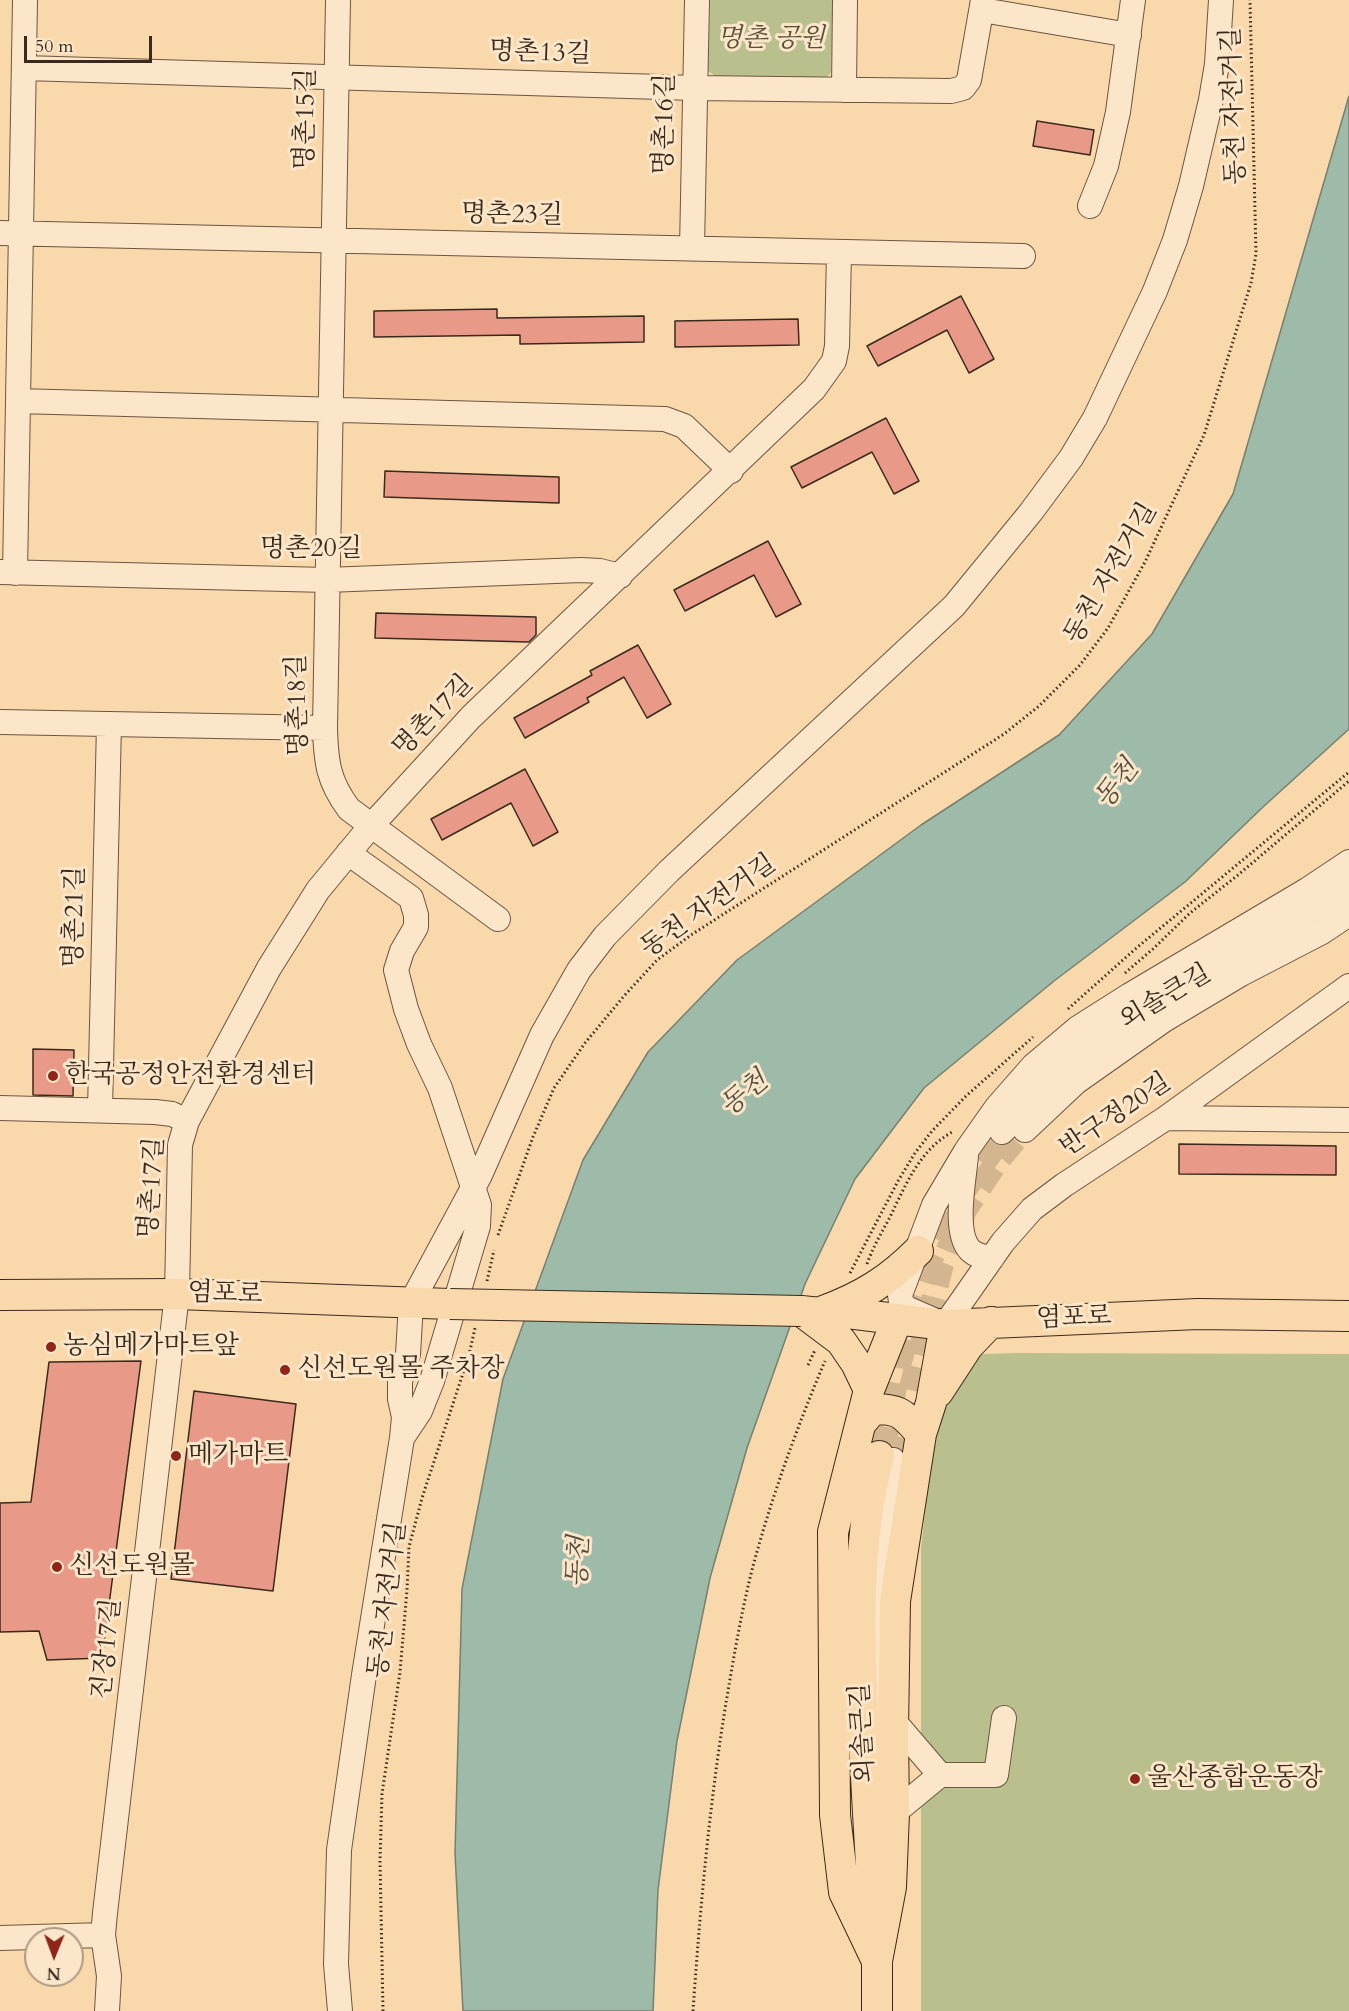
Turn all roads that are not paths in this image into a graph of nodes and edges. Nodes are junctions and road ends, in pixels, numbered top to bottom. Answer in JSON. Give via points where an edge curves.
{"nodes":[{"id":1,"x":26,"y":0,"type":"edge"},
{"id":2,"x":338,"y":0,"type":"edge"},
{"id":3,"x":697,"y":0,"type":"edge"},
{"id":4,"x":845,"y":0,"type":"edge"},
{"id":5,"x":1133,"y":0,"type":"edge"},
{"id":6,"x":1221,"y":0,"type":"edge"},
{"id":7,"x":982,"y":5,"type":"edge"},
{"id":8,"x":1129,"y":35,"type":"junction"},
{"id":9,"x":24,"y":68,"type":"junction"},
{"id":10,"x":336,"y":76,"type":"junction"},
{"id":11,"x":695,"y":88,"type":"junction"},
{"id":12,"x":844,"y":90,"type":"junction"},
{"id":13,"x":1090,"y":206,"type":"dead end"},
{"id":14,"x":11,"y":233,"type":"edge"},
{"id":15,"x":333,"y":240,"type":"junction"},
{"id":16,"x":692,"y":249,"type":"junction"},
{"id":17,"x":839,"y":252,"type":"junction"},
{"id":18,"x":1023,"y":256,"type":"dead end"},
{"id":19,"x":18,"y":401,"type":"junction"},
{"id":20,"x":330,"y":410,"type":"junction"},
{"id":21,"x":731,"y":471,"type":"junction"},
{"id":22,"x":7,"y":573,"type":"edge"},
{"id":23,"x":620,"y":576,"type":"junction"},
{"id":24,"x":327,"y":580,"type":"junction"},
{"id":25,"x":0,"y":722,"type":"edge"},
{"id":26,"x":109,"y":724,"type":"junction"},
{"id":27,"x":325,"y":728,"type":"junction"},
{"id":28,"x":370,"y":827,"type":"junction"},
{"id":29,"x":348,"y":854,"type":"junction"},
{"id":30,"x":1349,"y":862,"type":"edge"},
{"id":31,"x":1349,"y":888,"type":"edge"},
{"id":32,"x":1349,"y":914,"type":"edge"},
{"id":33,"x":498,"y":919,"type":"dead end"},
{"id":34,"x":1349,"y":986,"type":"edge"},
{"id":35,"x":0,"y":1108,"type":"edge"},
{"id":36,"x":100,"y":1110,"type":"junction"},
{"id":37,"x":1166,"y":1118,"type":"junction"},
{"id":38,"x":1349,"y":1120,"type":"edge"},
{"id":39,"x":187,"y":1121,"type":"junction"},
{"id":40,"x":966,"y":1151,"type":"junction"},
{"id":41,"x":473,"y":1188,"type":"junction"},
{"id":42,"x":918,"y":1251,"type":"junction"},
{"id":43,"x":992,"y":1258,"type":"junction"},
{"id":44,"x":177,"y":1294,"type":"junction"},
{"id":45,"x":0,"y":1295,"type":"edge"},
{"id":46,"x":411,"y":1303,"type":"junction"},
{"id":47,"x":809,"y":1312,"type":"junction"},
{"id":48,"x":1349,"y":1316,"type":"edge"},
{"id":49,"x":897,"y":1320,"type":"junction"},
{"id":50,"x":991,"y":1322,"type":"junction"},
{"id":51,"x":945,"y":1325,"type":"junction"},
{"id":52,"x":869,"y":1390,"type":"junction"},
{"id":53,"x":932,"y":1403,"type":"junction"},
{"id":54,"x":862,"y":1422,"type":"junction"},
{"id":55,"x":921,"y":1434,"type":"junction"},
{"id":56,"x":402,"y":1438,"type":"junction"},
{"id":57,"x":886,"y":1458,"type":"tunnel mouth"},
{"id":58,"x":1004,"y":1718,"type":"dead end"},
{"id":59,"x":893,"y":1720,"type":"junction"},
{"id":60,"x":940,"y":1775,"type":"junction"},
{"id":61,"x":894,"y":1813,"type":"junction"},
{"id":62,"x":103,"y":1935,"type":"junction"},
{"id":63,"x":0,"y":1938,"type":"edge"},
{"id":64,"x":876,"y":1961,"type":"junction"},
{"id":65,"x":107,"y":2011,"type":"edge"},
{"id":66,"x":340,"y":2011,"type":"edge"},
{"id":67,"x":877,"y":2011,"type":"edge"}],
"edges":[{"from":1,"to":9,"type":"street"},
{"from":2,"to":10,"type":"street","name":"명촌15길"},
{"from":3,"to":11,"type":"street","name":"명촌16길"},
{"from":4,"to":12,"type":"street"},
{"from":5,"to":8,"type":"street"},
{"from":6,"to":41,"type":"street","via":[[1211,100],[1175,240],[1134,339],[1077,448],[1031,513],[954,606],[669,871],[605,936],[579,970],[542,1035]]},
{"from":7,"to":8,"type":"street"},
{"from":7,"to":12,"type":"street","name":"명촌13길","via":[[969,80],[963,88],[951,92]]},
{"from":8,"to":13,"type":"street","via":[[1106,166]]},
{"from":9,"to":10,"type":"street","name":"명촌13길"},
{"from":9,"to":14,"type":"street"},
{"from":10,"to":11,"type":"street","name":"명촌13길"},
{"from":10,"to":15,"type":"street","name":"명촌15길"},
{"from":11,"to":12,"type":"street","name":"명촌13길"},
{"from":11,"to":16,"type":"street","name":"명촌16길"},
{"from":14,"to":15,"type":"street","name":"명촌23길"},
{"from":14,"to":19,"type":"street"},
{"from":15,"to":16,"type":"street","name":"명촌23길"},
{"from":15,"to":20,"type":"street","name":"명촌18길"},
{"from":16,"to":17,"type":"street","name":"명촌23길"},
{"from":17,"to":18,"type":"street","name":"명촌23길"},
{"from":17,"to":21,"type":"street","name":"명촌17길","via":[[834,361],[814,389]]},
{"from":19,"to":20,"type":"street"},
{"from":19,"to":22,"type":"street"},
{"from":20,"to":21,"type":"street","via":[[665,419],[684,426]]},
{"from":20,"to":24,"type":"street","name":"명촌18길"},
{"from":21,"to":23,"type":"street","name":"명촌17길"},
{"from":22,"to":24,"type":"street","name":"명촌20길"},
{"from":23,"to":24,"type":"street","name":"명촌20길","via":[[581,570]]},
{"from":23,"to":28,"type":"street","name":"명촌17길","via":[[471,717]]},
{"from":24,"to":27,"type":"street","name":"명촌18길"},
{"from":25,"to":26,"type":"street"},
{"from":26,"to":27,"type":"street"},
{"from":26,"to":36,"type":"street","name":"명촌21길"},
{"from":27,"to":28,"type":"street","name":"명촌18길","via":[[328,773],[336,792]]},
{"from":28,"to":29,"type":"street","name":"명촌17길"},
{"from":28,"to":33,"type":"street","name":"명촌18길"},
{"from":29,"to":39,"type":"street","name":"명촌17길","via":[[318,890],[269,968]]},
{"from":29,"to":41,"type":"street","via":[[411,898],[416,927],[396,970],[418,1044],[440,1088]]},
{"from":30,"to":40,"type":"street","via":[[1078,1028],[1033,1066]]},
{"from":31,"to":32,"type":"street","name":"외솔큰길","via":[[1135,1014],[1090,1046],[1051,1081],[1008,1136],[1164,1020]]},
{"from":34,"to":37,"type":"street","name":"반구정20길"},
{"from":35,"to":36,"type":"street"},
{"from":36,"to":39,"type":"street","via":[[172,1114]]},
{"from":37,"to":38,"type":"street"},
{"from":37,"to":43,"type":"street","name":"반구정20길","via":[[1032,1209]]},
{"from":39,"to":44,"type":"street","name":"명촌17길","via":[[180,1145]]},
{"from":40,"to":42,"type":"street","via":[[934,1205]]},
{"from":40,"to":43,"type":"street","via":[[962,1232],[971,1250],[980,1257]]},
{"from":41,"to":46,"type":"street"},
{"from":41,"to":56,"type":"street","via":[[479,1205],[478,1226],[432,1381],[420,1411]]},
{"from":42,"to":47,"type":"main road","via":[[889,1279],[853,1298]]},
{"from":42,"to":51,"type":"street","via":[[900,1295],[901,1302],[906,1308]]},
{"from":43,"to":51,"type":"street","name":"반구정20길"},
{"from":44,"to":45,"type":"main road","name":"염포로"},
{"from":44,"to":46,"type":"main road","name":"염포로"},
{"from":44,"to":62,"type":"street","name":"진장17길"},
{"from":46,"to":47,"type":"main road","name":"염포로","bridge":true},
{"from":46,"to":56,"type":"street","via":[[408,1354],[400,1381]]},
{"from":47,"to":49,"type":"main road","name":"염포로"},
{"from":47,"to":52,"type":"main road","via":[[841,1341]]},
{"from":48,"to":50,"type":"main road","name":"염포로","via":[[1198,1314]]},
{"from":49,"to":51,"type":"main road","name":"염포로"},
{"from":49,"to":52,"type":"main road"},
{"from":50,"to":51,"type":"main road","name":"염포로"},
{"from":50,"to":53,"type":"main road","via":[[968,1346]]},
{"from":51,"to":53,"type":"main road"},
{"from":52,"to":54,"type":"main road"},
{"from":53,"to":55,"type":"main road"},
{"from":54,"to":55,"type":"main road","via":[[873,1409],[890,1409],[904,1414]]},
{"from":54,"to":64,"type":"main road","via":[[832,1532],[835,1815],[844,1892]]},
{"from":55,"to":59,"type":"main road","via":[[895,1602]]},
{"from":56,"to":66,"type":"street","via":[[339,1850],[336,1964]]},
{"from":57,"to":64,"type":"main road","name":"외솔큰길","via":[[871,1488],[860,1633]]},
{"from":58,"to":60,"type":"street","via":[[996,1775]]},
{"from":59,"to":60,"type":"street"},
{"from":59,"to":61,"type":"main road"},
{"from":60,"to":61,"type":"street"},
{"from":61,"to":64,"type":"main road","via":[[891,1887]]},
{"from":62,"to":63,"type":"street"},
{"from":62,"to":65,"type":"street","name":"진장17길","via":[[109,1976]]},
{"from":64,"to":67,"type":"main road","name":"외솔큰길"}]}
